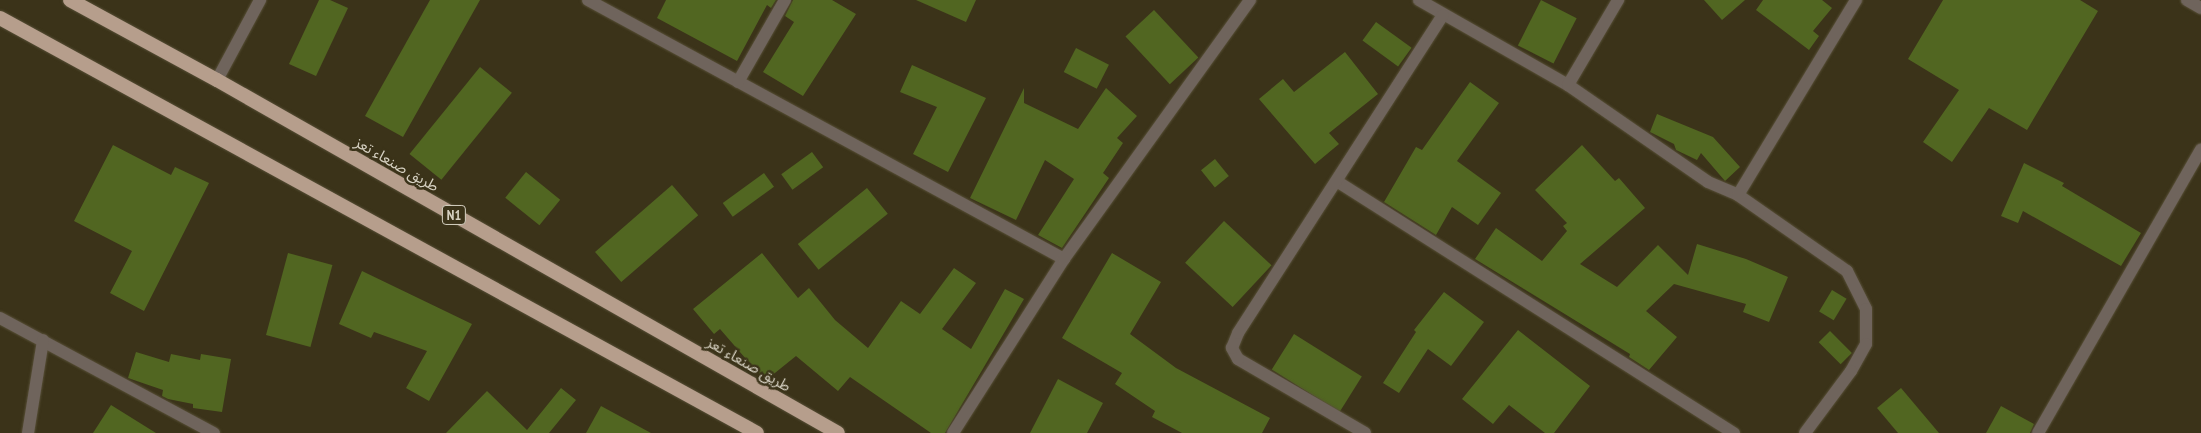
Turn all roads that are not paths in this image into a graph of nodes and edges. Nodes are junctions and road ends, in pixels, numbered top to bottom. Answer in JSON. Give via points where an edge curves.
{"nodes":[{"id":1,"x":70,"y":0,"type":"edge"},
{"id":2,"x":260,"y":0,"type":"edge"},
{"id":3,"x":588,"y":0,"type":"edge"},
{"id":4,"x":785,"y":0,"type":"edge"},
{"id":5,"x":1250,"y":0,"type":"edge"},
{"id":6,"x":1419,"y":0,"type":"edge"},
{"id":7,"x":1618,"y":0,"type":"edge"},
{"id":8,"x":1856,"y":0,"type":"edge"},
{"id":9,"x":2187,"y":0,"type":"edge"},
{"id":10,"x":2201,"y":8,"type":"edge"},
{"id":11,"x":1443,"y":15,"type":"junction"},
{"id":12,"x":0,"y":18,"type":"edge"},
{"id":13,"x":217,"y":80,"type":"junction"},
{"id":14,"x":738,"y":82,"type":"junction"},
{"id":15,"x":1568,"y":85,"type":"junction"},
{"id":16,"x":2201,"y":149,"type":"edge"},
{"id":17,"x":1338,"y":182,"type":"junction"},
{"id":18,"x":1738,"y":195,"type":"junction"},
{"id":19,"x":1064,"y":259,"type":"junction"},
{"id":20,"x":0,"y":318,"type":"edge"},
{"id":21,"x":43,"y":340,"type":"junction"},
{"id":22,"x":28,"y":433,"type":"edge"},
{"id":23,"x":214,"y":433,"type":"edge"},
{"id":24,"x":757,"y":433,"type":"edge"},
{"id":25,"x":838,"y":433,"type":"edge"},
{"id":26,"x":953,"y":433,"type":"edge"},
{"id":27,"x":1365,"y":433,"type":"edge"},
{"id":28,"x":1734,"y":433,"type":"edge"},
{"id":29,"x":1805,"y":433,"type":"edge"},
{"id":30,"x":2038,"y":433,"type":"edge"}],
"edges":[{"from":1,"to":13,"type":"highway","name":"طريق صنعاء تعز","number":"N1"},
{"from":2,"to":13,"type":"street"},
{"from":3,"to":14,"type":"street"},
{"from":4,"to":14,"type":"street"},
{"from":5,"to":19,"type":"street"},
{"from":6,"to":11,"type":"street"},
{"from":7,"to":15,"type":"street"},
{"from":8,"to":18,"type":"street"},
{"from":9,"to":10,"type":"street"},
{"from":11,"to":15,"type":"street"},
{"from":11,"to":17,"type":"street"},
{"from":12,"to":24,"type":"highway"},
{"from":13,"to":25,"type":"highway","name":"طريق صنعاء تعز","number":"N1"},
{"from":14,"to":19,"type":"street"},
{"from":15,"to":18,"type":"street","via":[[1708,182]]},
{"from":16,"to":30,"type":"street"},
{"from":17,"to":27,"type":"street","via":[[1238,333],[1232,348],[1238,359]]},
{"from":17,"to":28,"type":"street"},
{"from":18,"to":29,"type":"street","via":[[1847,270],[1866,310],[1866,344],[1851,372]]},
{"from":19,"to":26,"type":"street"},
{"from":20,"to":21,"type":"street"},
{"from":21,"to":22,"type":"street"},
{"from":21,"to":23,"type":"street"}]}
